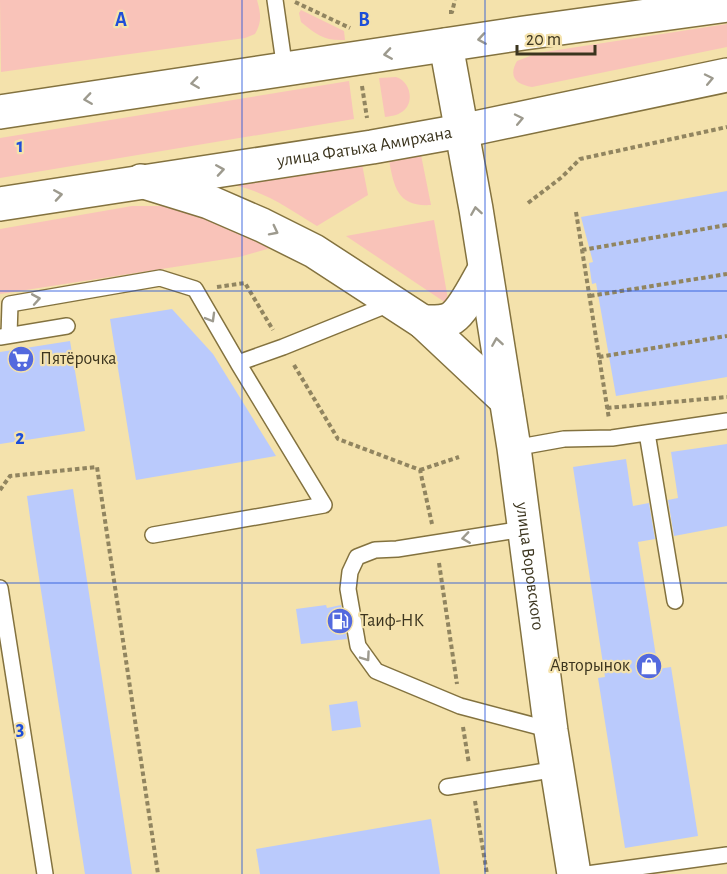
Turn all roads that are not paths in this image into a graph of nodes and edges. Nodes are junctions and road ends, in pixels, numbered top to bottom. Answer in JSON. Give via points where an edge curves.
{"nodes":[{"id":1,"x":275,"y":0,"type":"edge"},
{"id":2,"x":727,"y":5,"type":"edge"},
{"id":3,"x":446,"y":45,"type":"junction"},
{"id":4,"x":285,"y":70,"type":"junction"},
{"id":5,"x":727,"y":75,"type":"edge"},
{"id":6,"x":11,"y":106,"type":"edge"},
{"id":7,"x":461,"y":131,"type":"junction"},
{"id":8,"x":141,"y":181,"type":"junction"},
{"id":9,"x":0,"y":204,"type":"edge"},
{"id":10,"x":485,"y":269,"type":"junction"},
{"id":11,"x":394,"y":302,"type":"junction"},
{"id":12,"x":423,"y":322,"type":"junction"},
{"id":13,"x":67,"y":326,"type":"dead end"},
{"id":14,"x":4,"y":336,"type":"edge"},
{"id":15,"x":238,"y":363,"type":"junction"},
{"id":16,"x":506,"y":400,"type":"junction"},
{"id":17,"x":727,"y":421,"type":"edge"},
{"id":18,"x":647,"y":433,"type":"junction"},
{"id":19,"x":514,"y":448,"type":"junction"},
{"id":20,"x":524,"y":529,"type":"junction"},
{"id":21,"x":153,"y":536,"type":"dead end"},
{"id":22,"x":0,"y":588,"type":"edge"},
{"id":23,"x":675,"y":601,"type":"dead end"},
{"id":24,"x":552,"y":731,"type":"junction"},
{"id":25,"x":557,"y":769,"type":"junction"},
{"id":26,"x":447,"y":787,"type":"dead end"},
{"id":27,"x":727,"y":855,"type":"edge"},
{"id":28,"x":45,"y":874,"type":"edge"},
{"id":29,"x":574,"y":874,"type":"edge"},
{"id":30,"x":587,"y":874,"type":"edge"}],
"edges":[{"from":1,"to":4,"type":"lane"},
{"from":2,"to":3,"type":"main road","one_way":true},
{"from":3,"to":4,"type":"main road","one_way":true},
{"from":3,"to":7,"type":"main road","name":"улица Воровского"},
{"from":4,"to":6,"type":"main road","one_way":true},
{"from":7,"to":5,"type":"main road","name":"улица Фатыха Амирхана","one_way":true},
{"from":8,"to":7,"type":"main road","name":"улица Фатыха Амирхана","one_way":true},
{"from":10,"to":7,"type":"main road","name":"улица Воровского","one_way":true},
{"from":9,"to":8,"type":"main road","name":"улица Фатыха Амирхана","one_way":true},
{"from":8,"to":11,"type":"main road","one_way":true,"via":[[209,202],[262,225],[314,251]]},
{"from":10,"to":12,"type":"main road","via":[[451,319]]},
{"from":16,"to":10,"type":"main road","name":"улица Воровского","one_way":true},
{"from":11,"to":12,"type":"main road"},
{"from":11,"to":15,"type":"lane"},
{"from":12,"to":16,"type":"main road"},
{"from":13,"to":14,"type":"lane"},
{"from":14,"to":15,"type":"lane","one_way":true,"via":[[10,304],[160,278],[195,289]]},
{"from":15,"to":21,"type":"lane","via":[[324,505]]},
{"from":16,"to":19,"type":"main road","name":"улица Воровского"},
{"from":17,"to":18,"type":"lane"},
{"from":18,"to":19,"type":"lane","via":[[564,439]]},
{"from":18,"to":23,"type":"lane"},
{"from":19,"to":20,"type":"main road","name":"улица Воровского"},
{"from":20,"to":24,"type":"main road","name":"улица Воровского"},
{"from":20,"to":24,"type":"lane","one_way":true,"via":[[375,550],[357,557],[348,589],[358,646],[376,671],[460,706]]},
{"from":22,"to":28,"type":"lane"},
{"from":24,"to":25,"type":"main road","name":"улица Воровского"},
{"from":25,"to":26,"type":"lane"},
{"from":25,"to":29,"type":"main road","name":"улица Воровского"},
{"from":27,"to":30,"type":"lane"}]}
